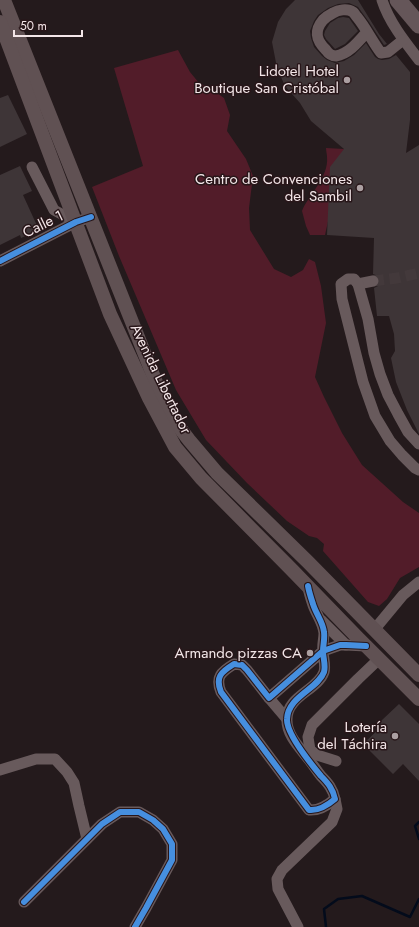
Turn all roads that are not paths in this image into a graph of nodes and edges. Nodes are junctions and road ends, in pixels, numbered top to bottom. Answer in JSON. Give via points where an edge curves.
{"nodes":[{"id":1,"x":4,"y":0,"type":"edge"},
{"id":2,"x":382,"y":0,"type":"edge"},
{"id":3,"x":398,"y":0,"type":"edge"},
{"id":4,"x":0,"y":22,"type":"edge"},
{"id":5,"x":419,"y":25,"type":"edge"},
{"id":6,"x":367,"y":32,"type":"junction"},
{"id":7,"x":403,"y":40,"type":"junction"},
{"id":8,"x":419,"y":60,"type":"edge"},
{"id":9,"x":32,"y":167,"type":"dead end"},
{"id":10,"x":91,"y":217,"type":"junction"},
{"id":11,"x":76,"y":222,"type":"junction"},
{"id":12,"x":0,"y":261,"type":"edge"},
{"id":13,"x":374,"y":281,"type":"tunnel mouth"},
{"id":14,"x":358,"y":284,"type":"junction"},
{"id":15,"x":419,"y":444,"type":"edge"},
{"id":16,"x":419,"y":470,"type":"edge"},
{"id":17,"x":419,"y":582,"type":"edge"},
{"id":18,"x":308,"y":586,"type":"junction"},
{"id":19,"x":320,"y":619,"type":"junction"},
{"id":20,"x":374,"y":630,"type":"junction"},
{"id":21,"x":346,"y":645,"type":"junction"},
{"id":22,"x":366,"y":646,"type":"junction"},
{"id":23,"x":322,"y":651,"type":"junction"},
{"id":24,"x":379,"y":659,"type":"junction"},
{"id":25,"x":419,"y":675,"type":"edge"},
{"id":26,"x":269,"y":698,"type":"junction"},
{"id":27,"x":419,"y":699,"type":"edge"},
{"id":28,"x":286,"y":718,"type":"junction"},
{"id":29,"x":336,"y":761,"type":"dead end"},
{"id":30,"x":0,"y":770,"type":"edge"},
{"id":31,"x":335,"y":799,"type":"junction"},
{"id":32,"x":87,"y":839,"type":"junction"},
{"id":33,"x":24,"y":902,"type":"dead end"},
{"id":34,"x":135,"y":927,"type":"edge"},
{"id":35,"x":298,"y":927,"type":"edge"}],
"edges":[{"from":1,"to":10,"type":"main road","name":"Avenida Libertador"},
{"from":2,"to":7,"type":"street","via":[[384,9]]},
{"from":3,"to":5,"type":"highway"},
{"from":4,"to":11,"type":"main road","name":"Avenida Libertador"},
{"from":6,"to":6,"type":"street","via":[[353,12],[344,10],[336,11],[323,20],[317,38],[329,54],[335,56],[344,53]]},
{"from":6,"to":7,"type":"street","via":[[381,53],[388,52]]},
{"from":7,"to":8,"type":"street"},
{"from":9,"to":11,"type":"street","via":[[54,210]]},
{"from":10,"to":11,"type":"street","name":"Calle 1"},
{"from":10,"to":20,"type":"main road","name":"Avenida Libertador","via":[[161,395],[173,419],[217,473]]},
{"from":11,"to":12,"type":"street","name":"Calle 1"},
{"from":11,"to":18,"type":"main road","name":"Avenida Libertador","via":[[110,314],[149,398],[176,447],[201,478]]},
{"from":13,"to":14,"type":"street"},
{"from":14,"to":15,"type":"street","via":[[380,374],[408,432]]},
{"from":14,"to":16,"type":"street","via":[[354,279],[348,279],[341,284],[342,299],[363,382],[375,416],[390,441]]},
{"from":17,"to":20,"type":"street","via":[[403,595]]},
{"from":18,"to":19,"type":"street"},
{"from":18,"to":22,"type":"main road","name":"Avenida Libertador"},
{"from":19,"to":21,"type":"street"},
{"from":19,"to":23,"type":"street","via":[[324,632]]},
{"from":20,"to":25,"type":"main road","name":"Avenida Libertador"},
{"from":21,"to":22,"type":"street"},
{"from":21,"to":23,"type":"street"},
{"from":22,"to":24,"type":"main road","name":"Avenida Libertador"},
{"from":23,"to":26,"type":"street"},
{"from":23,"to":28,"type":"street","via":[[325,667],[323,673],[319,680],[296,700]]},
{"from":24,"to":27,"type":"main road","name":"Avenida Libertador"},
{"from":24,"to":29,"type":"street","via":[[312,726],[308,737],[310,750]]},
{"from":26,"to":28,"type":"street"},
{"from":26,"to":31,"type":"street","via":[[242,666],[234,664],[221,673],[218,680],[221,692],[309,810],[322,808]]},
{"from":28,"to":31,"type":"street","via":[[289,732],[329,784]]},
{"from":30,"to":32,"type":"street","via":[[36,759],[55,759],[74,783]]},
{"from":31,"to":35,"type":"street","via":[[336,809],[332,822],[282,870],[277,879],[278,889]]},
{"from":32,"to":33,"type":"street"},
{"from":32,"to":34,"type":"street","via":[[102,824],[120,812],[139,812],[163,829],[172,844],[172,860]]}]}
